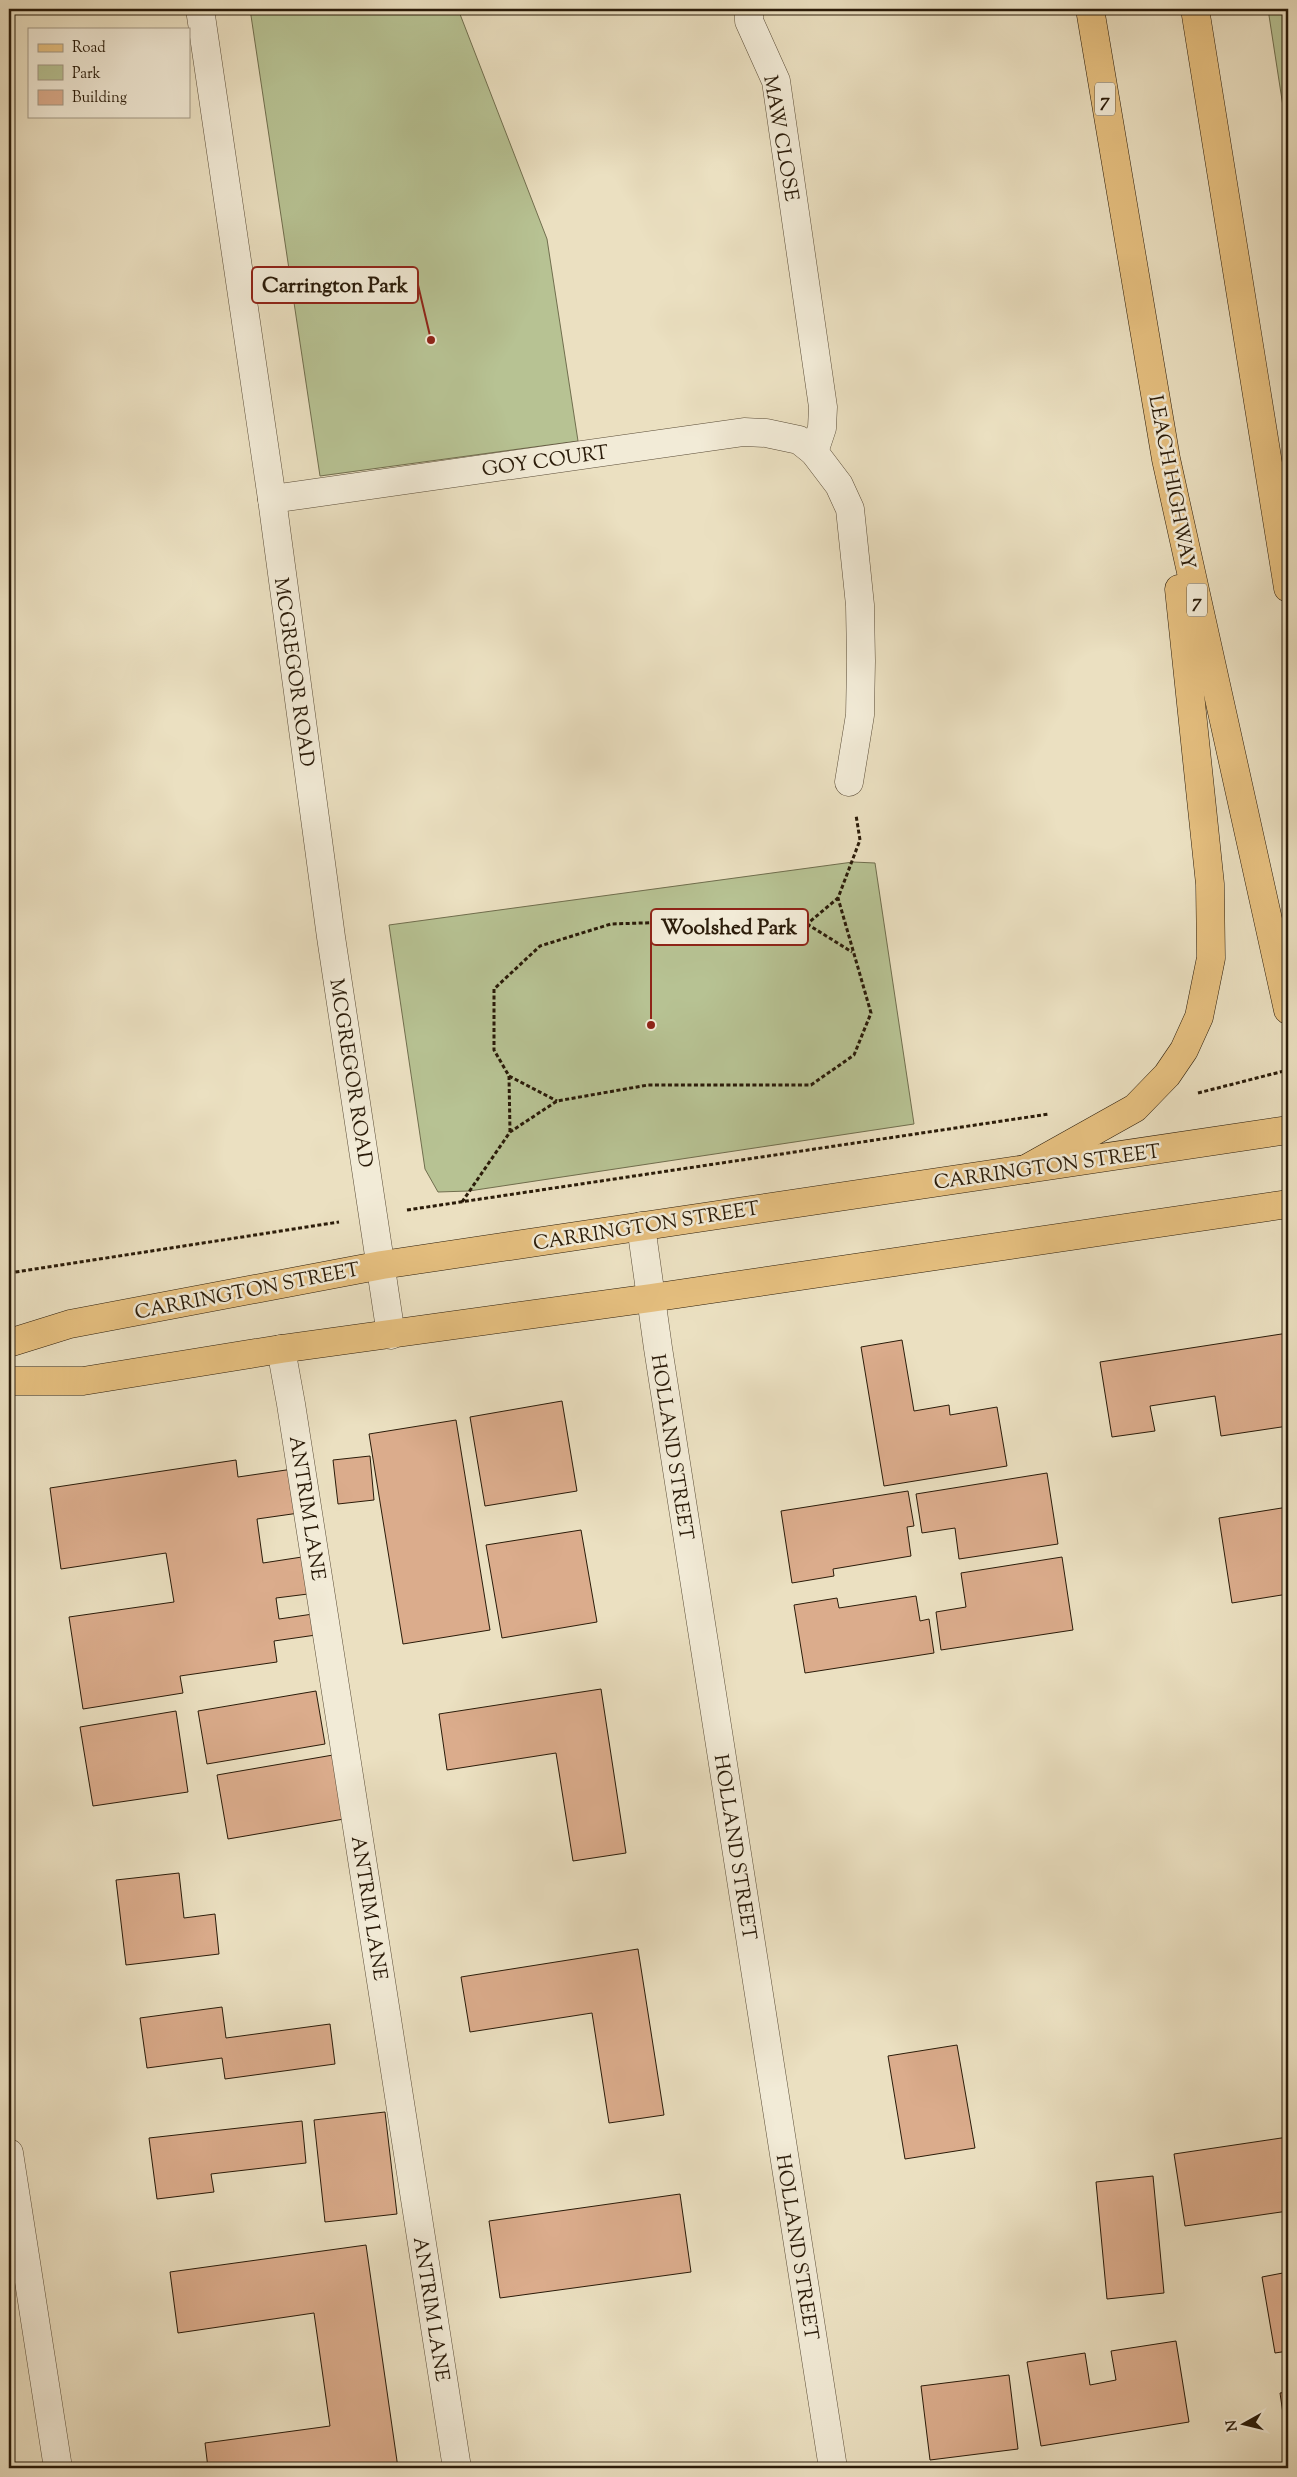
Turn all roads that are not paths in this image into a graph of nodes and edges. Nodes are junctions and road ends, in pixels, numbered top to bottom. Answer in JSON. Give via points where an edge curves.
{"nodes":[{"id":1,"x":200,"y":9,"type":"edge"},
{"id":2,"x":1090,"y":9,"type":"edge"},
{"id":3,"x":1195,"y":9,"type":"edge"},
{"id":4,"x":749,"y":15,"type":"edge"},
{"id":5,"x":814,"y":452,"type":"junction"},
{"id":6,"x":1166,"y":459,"type":"junction"},
{"id":7,"x":272,"y":499,"type":"junction"},
{"id":8,"x":1280,"y":540,"type":"junction"},
{"id":9,"x":1288,"y":566,"type":"edge"},
{"id":10,"x":1288,"y":588,"type":"edge"},
{"id":11,"x":849,"y":782,"type":"road end"},
{"id":12,"x":1288,"y":1010,"type":"edge"},
{"id":13,"x":1288,"y":1130,"type":"edge"},
{"id":14,"x":1026,"y":1169,"type":"junction"},
{"id":15,"x":1288,"y":1204,"type":"edge"},
{"id":16,"x":641,"y":1226,"type":"junction"},
{"id":17,"x":382,"y":1265,"type":"junction"},
{"id":18,"x":652,"y":1298,"type":"junction"},
{"id":19,"x":391,"y":1335,"type":"junction"},
{"id":20,"x":9,"y":1343,"type":"edge"},
{"id":21,"x":281,"y":1349,"type":"junction"},
{"id":22,"x":9,"y":1381,"type":"edge"},
{"id":23,"x":9,"y":2153,"type":"edge"},
{"id":24,"x":58,"y":2468,"type":"edge"},
{"id":25,"x":457,"y":2468,"type":"edge"},
{"id":26,"x":833,"y":2468,"type":"edge"}],
"edges":[{"from":1,"to":7,"type":"street","name":"MCGREGOR ROAD"},
{"from":2,"to":6,"type":"main road","name":"LEACH HIGHWAY","number":"7"},
{"from":3,"to":8,"type":"main road"},
{"from":4,"to":5,"type":"street","name":"MAW CLOSE","via":[[776,81],[823,407],[822,428]]},
{"from":5,"to":7,"type":"street","name":"GOY COURT","via":[[799,440],[744,432]]},
{"from":5,"to":11,"type":"street","name":"GOY COURT","via":[[839,484],[850,509],[854,536],[861,661],[860,715]]},
{"from":6,"to":12,"type":"main road","name":"LEACH HIGHWAY","number":"7"},
{"from":6,"to":14,"type":"main road","via":[[1210,884],[1211,958],[1199,1017],[1167,1075],[1135,1108]]},
{"from":7,"to":17,"type":"street","name":"MCGREGOR ROAD","via":[[331,937]]},
{"from":8,"to":9,"type":"main road"},
{"from":8,"to":10,"type":"main road"},
{"from":13,"to":14,"type":"main road","name":"CARRINGTON STREET"},
{"from":14,"to":16,"type":"main road","name":"CARRINGTON STREET"},
{"from":15,"to":18,"type":"main road"},
{"from":16,"to":17,"type":"main road","name":"CARRINGTON STREET"},
{"from":16,"to":18,"type":"street","name":"HOLLAND STREET"},
{"from":17,"to":19,"type":"street","name":"MCGREGOR ROAD"},
{"from":17,"to":20,"type":"main road","name":"CARRINGTON STREET","via":[[70,1324]]},
{"from":18,"to":19,"type":"main road"},
{"from":18,"to":26,"type":"street","name":"HOLLAND STREET"},
{"from":19,"to":21,"type":"main road"},
{"from":21,"to":22,"type":"main road","via":[[83,1381]]},
{"from":21,"to":25,"type":"street","name":"ANTRIM LANE"},
{"from":23,"to":24,"type":"street"}]}
